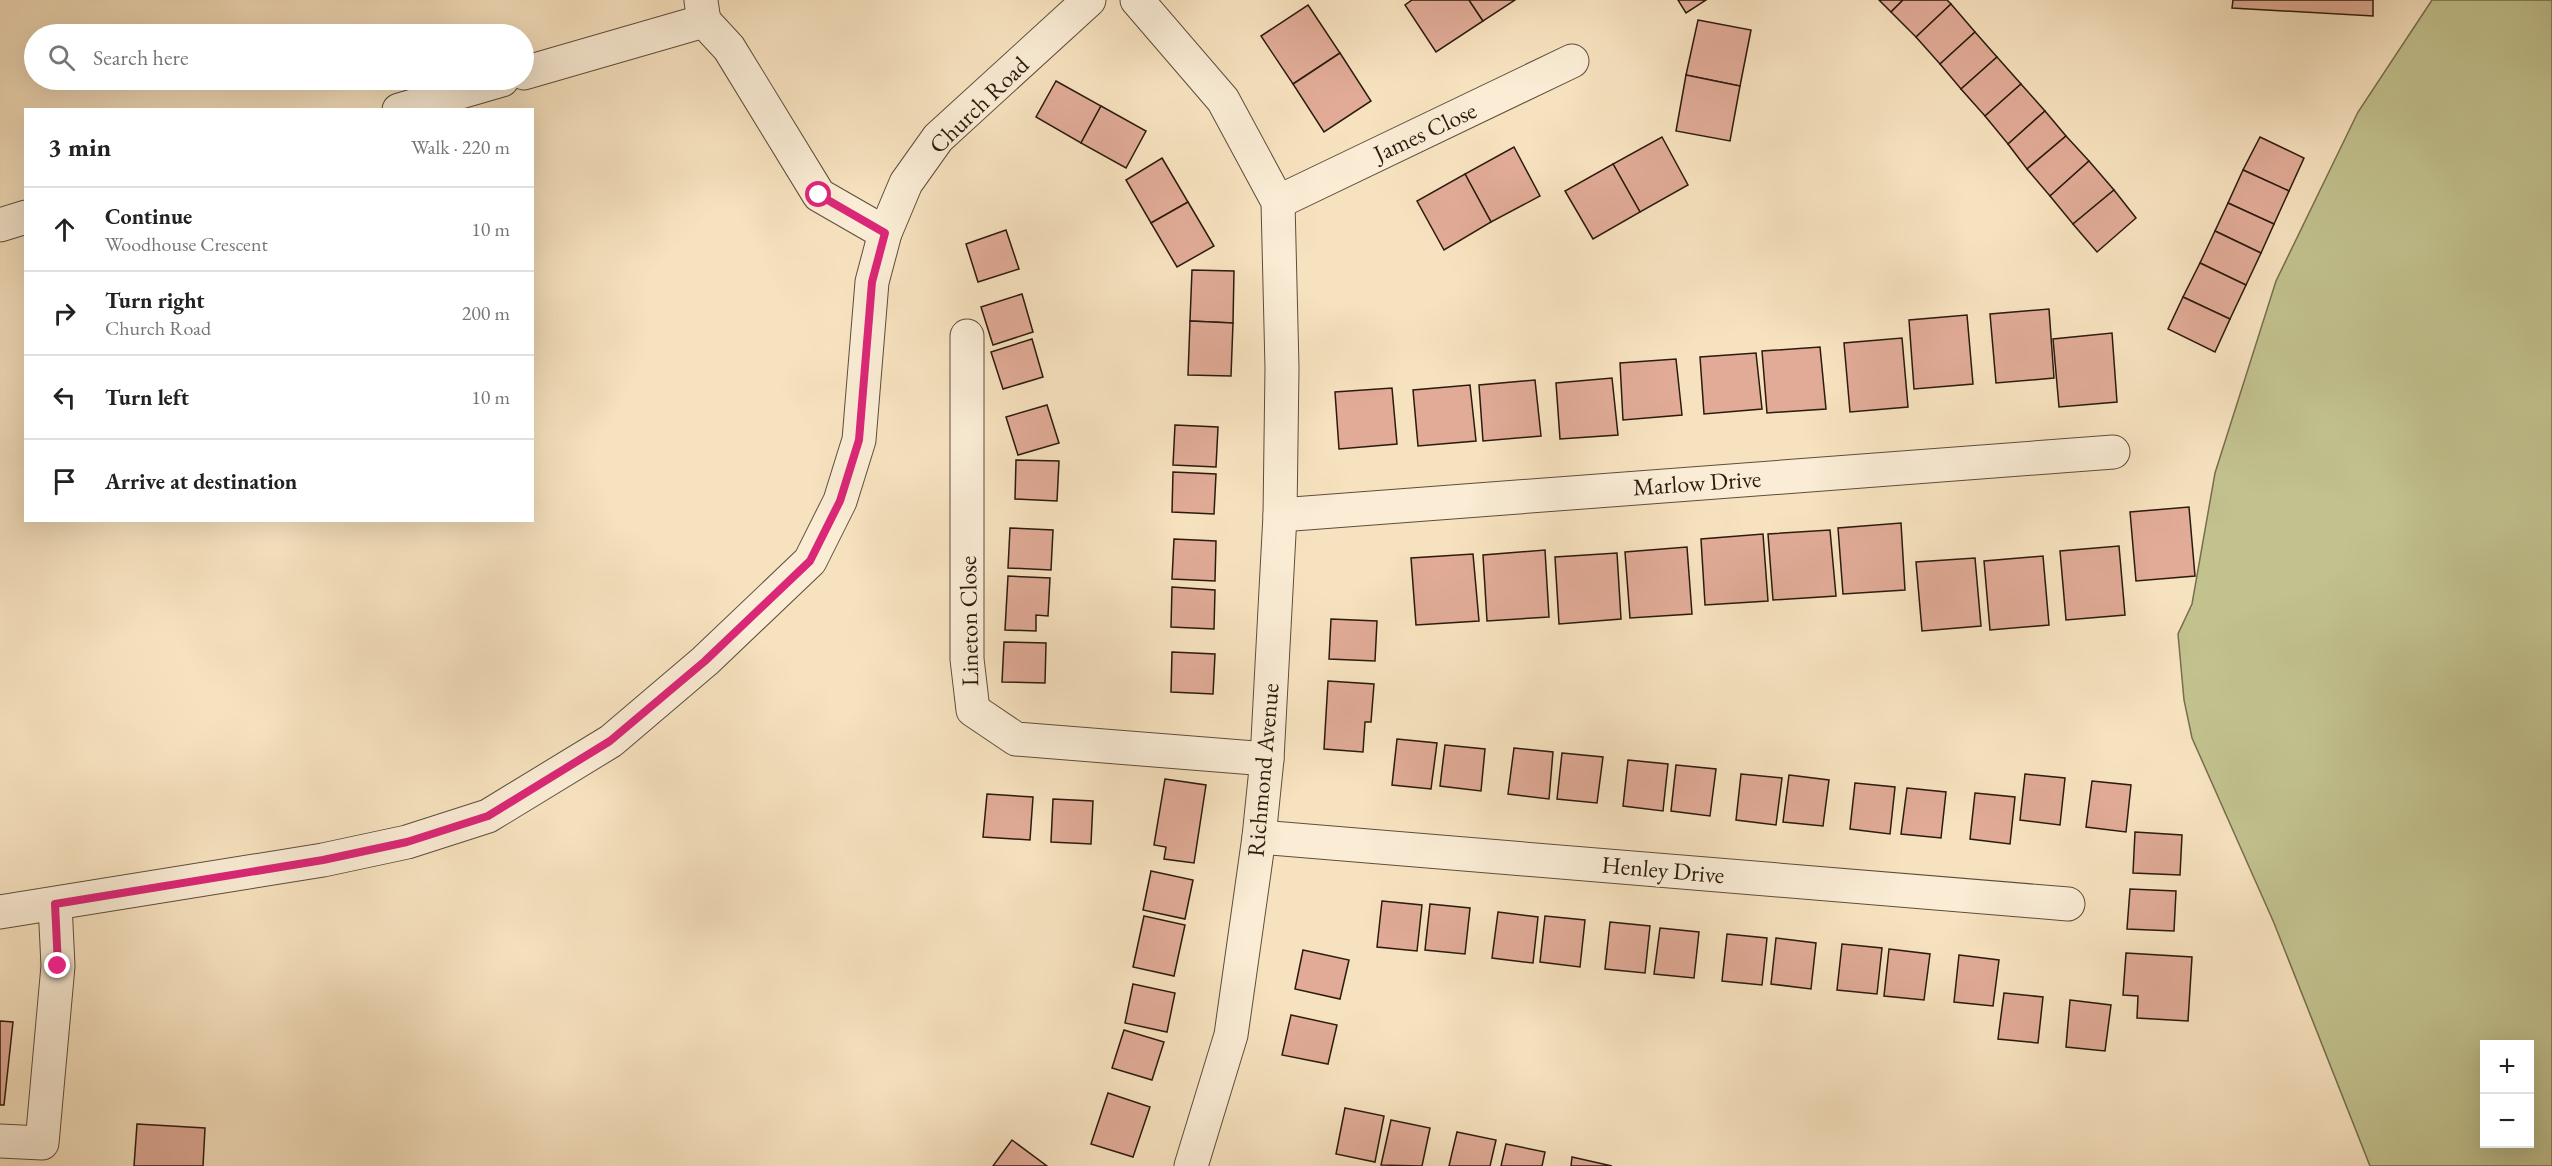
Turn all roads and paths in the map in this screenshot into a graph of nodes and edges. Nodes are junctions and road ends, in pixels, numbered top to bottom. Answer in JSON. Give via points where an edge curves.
{"nodes":[{"id":1,"x":1089,"y":0,"type":"edge"},
{"id":2,"x":1137,"y":0,"type":"edge"},
{"id":3,"x":702,"y":11,"type":"edge"},
{"id":4,"x":1572,"y":62,"type":"dead end"},
{"id":5,"x":534,"y":70,"type":"edge"},
{"id":6,"x":468,"y":90,"type":"edge"},
{"id":7,"x":406,"y":108,"type":"edge"},
{"id":8,"x":1278,"y":202,"type":"junction"},
{"id":9,"x":24,"y":218,"type":"edge"},
{"id":10,"x":0,"y":225,"type":"edge"},
{"id":11,"x":885,"y":233,"type":"junction"},
{"id":12,"x":967,"y":336,"type":"dead end"},
{"id":13,"x":2113,"y":452,"type":"dead end"},
{"id":14,"x":1280,"y":515,"type":"junction"},
{"id":15,"x":1267,"y":759,"type":"junction"},
{"id":16,"x":1259,"y":837,"type":"junction"},
{"id":17,"x":55,"y":904,"type":"junction"},
{"id":18,"x":2068,"y":904,"type":"dead end"},
{"id":19,"x":0,"y":912,"type":"edge"},
{"id":20,"x":0,"y":1141,"type":"edge"},
{"id":21,"x":1191,"y":1166,"type":"edge"}],
"edges":[{"from":1,"to":11,"type":"street","name":"Church Road","via":[[938,138],[906,183]]},
{"from":2,"to":8,"type":"street","via":[[1223,100]]},
{"from":3,"to":5,"type":"street"},
{"from":3,"to":11,"type":"street","via":[[819,195]]},
{"from":4,"to":8,"type":"street","name":"James Close"},
{"from":6,"to":7,"type":"street"},
{"from":8,"to":14,"type":"street","name":"Richmond Avenue"},
{"from":9,"to":10,"type":"street"},
{"from":11,"to":17,"type":"street","name":"Church Road","via":[[872,282],[859,440],[840,501],[810,561],[705,661],[610,741],[488,816],[407,842],[323,860]]},
{"from":12,"to":15,"type":"street","name":"Lineton Close","via":[[968,659],[973,710],[1016,739]]},
{"from":13,"to":14,"type":"street","name":"Marlow Drive"},
{"from":14,"to":15,"type":"street","name":"Richmond Avenue"},
{"from":15,"to":16,"type":"street","name":"Richmond Avenue"},
{"from":16,"to":18,"type":"street","name":"Henley Drive"},
{"from":16,"to":21,"type":"street","name":"Richmond Avenue","via":[[1231,1035]]},
{"from":17,"to":19,"type":"street","name":"Church Road"},
{"from":17,"to":20,"type":"street","via":[[58,966],[42,1143]]}]}
